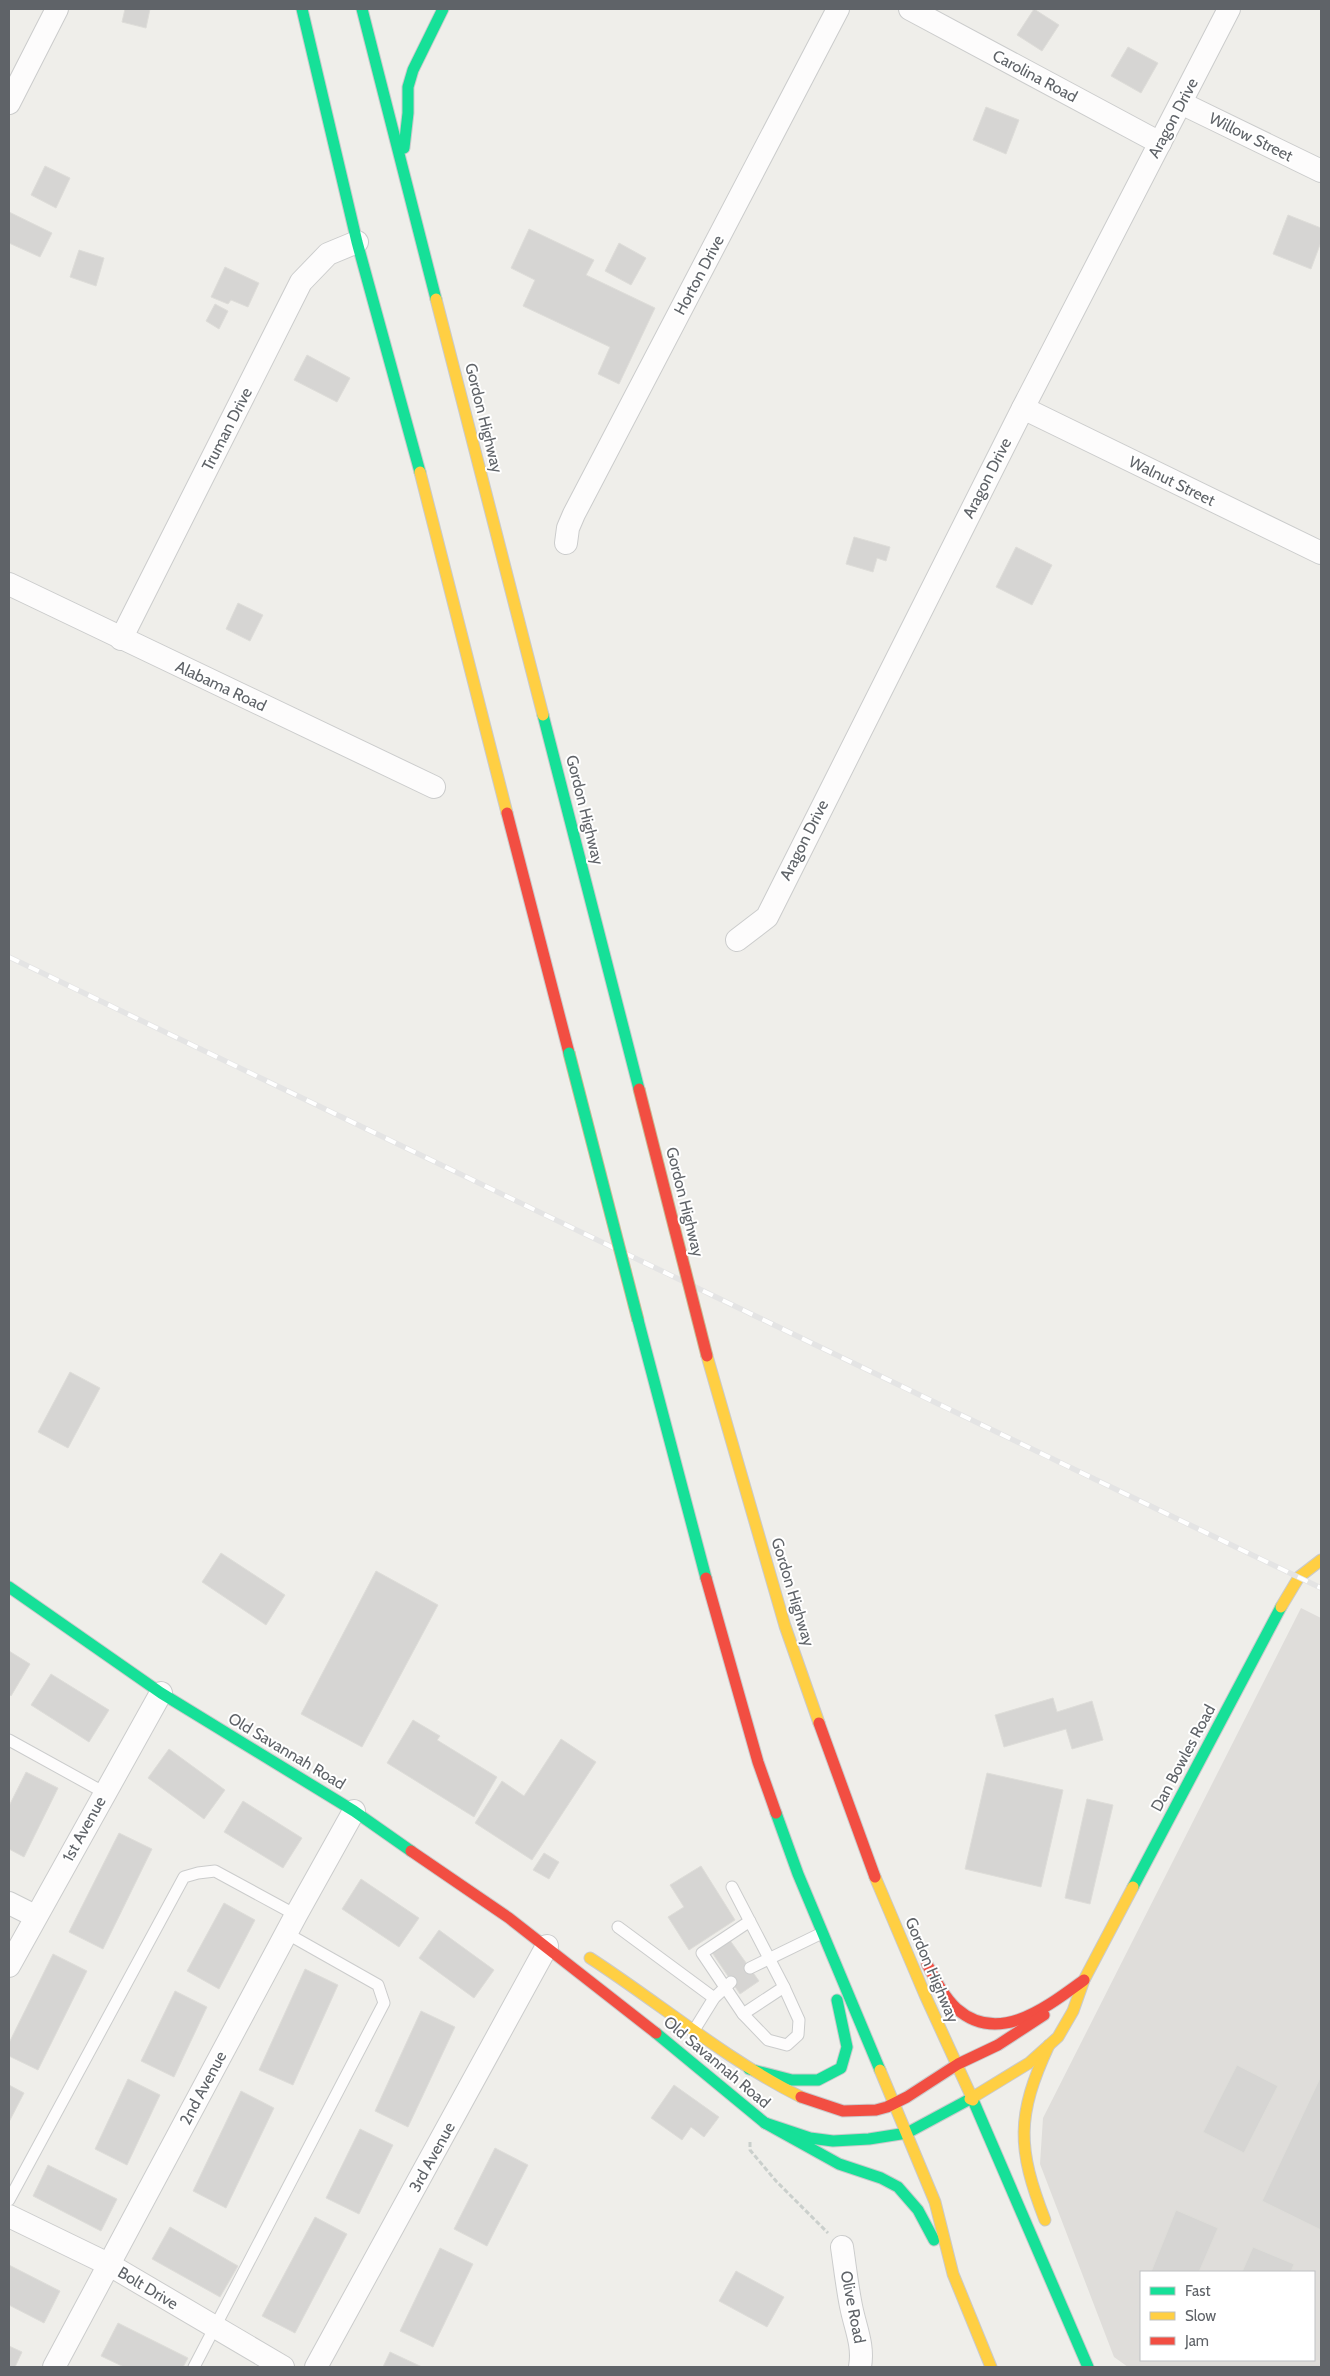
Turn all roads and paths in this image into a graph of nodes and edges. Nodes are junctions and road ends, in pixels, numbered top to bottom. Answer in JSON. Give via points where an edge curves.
{"nodes":[{"id":1,"x":57,"y":9,"type":"edge"},
{"id":2,"x":302,"y":9,"type":"edge"},
{"id":3,"x":362,"y":9,"type":"edge"},
{"id":4,"x":443,"y":9,"type":"edge"},
{"id":5,"x":838,"y":9,"type":"edge"},
{"id":6,"x":910,"y":9,"type":"edge"},
{"id":7,"x":1229,"y":9,"type":"edge"},
{"id":8,"x":9,"y":103,"type":"edge"},
{"id":9,"x":1181,"y":103,"type":"junction"},
{"id":10,"x":1160,"y":143,"type":"junction"},
{"id":11,"x":402,"y":165,"type":"junction"},
{"id":12,"x":1321,"y":170,"type":"edge"},
{"id":13,"x":357,"y":242,"type":"junction"},
{"id":14,"x":1023,"y":408,"type":"junction"},
{"id":15,"x":566,"y":543,"type":"dead end"},
{"id":16,"x":1321,"y":553,"type":"edge"},
{"id":17,"x":9,"y":584,"type":"edge"},
{"id":18,"x":121,"y":639,"type":"junction"},
{"id":19,"x":434,"y":787,"type":"dead end"},
{"id":20,"x":737,"y":940,"type":"dead end"},
{"id":21,"x":1321,"y":1560,"type":"edge"},
{"id":22,"x":9,"y":1587,"type":"edge"},
{"id":23,"x":161,"y":1693,"type":"junction"},
{"id":24,"x":9,"y":1740,"type":"edge"},
{"id":25,"x":105,"y":1793,"type":"junction"},
{"id":26,"x":354,"y":1811,"type":"junction"},
{"id":27,"x":878,"y":1884,"type":"junction"},
{"id":28,"x":732,"y":1887,"type":"dead end"},
{"id":29,"x":9,"y":1903,"type":"edge"},
{"id":30,"x":35,"y":1916,"type":"junction"},
{"id":31,"x":750,"y":1921,"type":"junction"},
{"id":32,"x":291,"y":1924,"type":"junction"},
{"id":33,"x":618,"y":1927,"type":"dead end"},
{"id":34,"x":822,"y":1933,"type":"junction"},
{"id":35,"x":547,"y":1946,"type":"junction"},
{"id":36,"x":768,"y":1958,"type":"junction"},
{"id":37,"x":9,"y":1966,"type":"edge"},
{"id":38,"x":750,"y":1968,"type":"dead end"},
{"id":39,"x":1084,"y":1980,"type":"junction"},
{"id":40,"x":728,"y":1985,"type":"junction"},
{"id":41,"x":784,"y":1987,"type":"junction"},
{"id":42,"x":714,"y":1998,"type":"junction"},
{"id":43,"x":743,"y":2014,"type":"junction"},
{"id":44,"x":693,"y":2032,"type":"junction"},
{"id":45,"x":1049,"y":2045,"type":"junction"},
{"id":46,"x":956,"y":2065,"type":"junction"},
{"id":47,"x":749,"y":2069,"type":"junction"},
{"id":48,"x":971,"y":2097,"type":"junction"},
{"id":49,"x":896,"y":2104,"type":"junction"},
{"id":50,"x":749,"y":2110,"type":"junction"},
{"id":51,"x":765,"y":2123,"type":"junction"},
{"id":52,"x":907,"y":2133,"type":"junction"},
{"id":53,"x":9,"y":2200,"type":"edge"},
{"id":54,"x":9,"y":2216,"type":"edge"},
{"id":55,"x":1048,"y":2227,"type":"dead end"},
{"id":56,"x":842,"y":2247,"type":"joint"},
{"id":57,"x":108,"y":2264,"type":"junction"},
{"id":58,"x":953,"y":2274,"type":"junction"},
{"id":59,"x":215,"y":2327,"type":"junction"},
{"id":60,"x":54,"y":2367,"type":"edge"},
{"id":61,"x":194,"y":2367,"type":"edge"},
{"id":62,"x":283,"y":2367,"type":"edge"},
{"id":63,"x":316,"y":2367,"type":"edge"},
{"id":64,"x":860,"y":2367,"type":"edge"},
{"id":65,"x":991,"y":2367,"type":"edge"},
{"id":66,"x":1088,"y":2367,"type":"edge"}],
"edges":[{"from":1,"to":8,"type":"street"},
{"from":2,"to":13,"type":"main road"},
{"from":3,"to":11,"type":"main road","name":"Gordon Highway"},
{"from":4,"to":11,"type":"main road","via":[[408,87]]},
{"from":5,"to":15,"type":"street","name":"Horton Drive","via":[[574,514]]},
{"from":6,"to":10,"type":"street","name":"Carolina Road"},
{"from":7,"to":9,"type":"street","name":"Aragon Drive"},
{"from":9,"to":10,"type":"street","name":"Aragon Drive"},
{"from":9,"to":12,"type":"street","name":"Willow Street"},
{"from":10,"to":14,"type":"street","name":"Aragon Drive"},
{"from":11,"to":27,"type":"main road","name":"Gordon Highway","bridge":true,"via":[[707,1356],[786,1626]]},
{"from":13,"to":18,"type":"street","name":"Truman Drive","via":[[328,254],[301,282]]},
{"from":13,"to":34,"type":"main road","bridge":true,"via":[[729,1665],[761,1771]]},
{"from":14,"to":16,"type":"street","name":"Walnut Street"},
{"from":14,"to":20,"type":"street","name":"Aragon Drive","via":[[767,917]]},
{"from":17,"to":18,"type":"street","name":"Alabama Road"},
{"from":18,"to":19,"type":"street","name":"Alabama Road"},
{"from":21,"to":39,"type":"main road","name":"Dan Bowles Road","via":[[1298,1578],[1289,1591]]},
{"from":22,"to":23,"type":"main road","name":"Old Savannah Road"},
{"from":23,"to":25,"type":"street","name":"1st Avenue"},
{"from":23,"to":26,"type":"main road","name":"Old Savannah Road"},
{"from":24,"to":25,"type":"lane"},
{"from":25,"to":30,"type":"street","name":"1st Avenue"},
{"from":26,"to":32,"type":"street","name":"2nd Avenue"},
{"from":26,"to":35,"type":"main road","name":"Old Savannah Road"},
{"from":27,"to":39,"type":"main road","via":[[945,1994],[958,2010],[972,2020],[989,2025],[1020,2021],[1040,2012]]},
{"from":27,"to":46,"type":"main road","name":"Gordon Highway"},
{"from":28,"to":31,"type":"lane"},
{"from":29,"to":30,"type":"street"},
{"from":30,"to":37,"type":"street","name":"1st Avenue"},
{"from":31,"to":36,"type":"lane"},
{"from":31,"to":40,"type":"lane","via":[[702,1953]]},
{"from":32,"to":53,"type":"lane","via":[[215,1872],[184,1877]]},
{"from":32,"to":57,"type":"street","name":"2nd Avenue"},
{"from":32,"to":59,"type":"lane","via":[[378,1986],[384,2003]]},
{"from":33,"to":42,"type":"lane"},
{"from":34,"to":36,"type":"lane"},
{"from":34,"to":47,"type":"main road","via":[[847,2048],[841,2068],[818,2080],[792,2080]]},
{"from":34,"to":49,"type":"main road"},
{"from":35,"to":44,"type":"main road","name":"Old Savannah Road","via":[[598,1964]]},
{"from":35,"to":50,"type":"main road","name":"Old Savannah Road"},
{"from":35,"to":63,"type":"street","name":"3rd Avenue"},
{"from":36,"to":38,"type":"lane"},
{"from":36,"to":41,"type":"lane"},
{"from":39,"to":45,"type":"main road","name":"Dan Bowles Road","via":[[1073,2011],[1058,2038]]},
{"from":39,"to":46,"type":"main road","name":"Dan Bowles Road","via":[[1047,2013],[982,2054]]},
{"from":40,"to":42,"type":"lane"},
{"from":40,"to":43,"type":"lane"},
{"from":41,"to":43,"type":"lane"},
{"from":41,"to":43,"type":"lane","via":[[799,2020],[798,2035],[787,2045],[768,2040]]},
{"from":42,"to":44,"type":"lane"},
{"from":44,"to":47,"type":"main road","name":"Old Savannah Road"},
{"from":45,"to":48,"type":"main road","name":"Dan Bowles Road","via":[[1029,2063]]},
{"from":45,"to":55,"type":"main road","via":[[1031,2084],[1022,2124],[1024,2162]]},
{"from":46,"to":48,"type":"main road","name":"Gordon Highway"},
{"from":46,"to":49,"type":"main road","name":"Old Savannah Road"},
{"from":47,"to":49,"type":"main road","name":"Old Savannah Road","via":[[811,2103],[837,2111],[874,2111]]},
{"from":48,"to":52,"type":"main road","name":"Old Savannah Road"},
{"from":48,"to":66,"type":"main road","name":"Gordon Highway"},
{"from":49,"to":52,"type":"main road"},
{"from":50,"to":51,"type":"main road","name":"Old Savannah Road"},
{"from":50,"to":56,"type":"path","via":[[750,2150]]},
{"from":51,"to":52,"type":"main road","name":"Old Savannah Road","via":[[810,2138],[833,2141]]},
{"from":51,"to":58,"type":"main road","via":[[839,2164],[898,2187],[918,2210]]},
{"from":52,"to":58,"type":"main road","via":[[935,2202]]},
{"from":54,"to":57,"type":"street","name":"Bolt Drive"},
{"from":56,"to":64,"type":"street","name":"Olive Road","via":[[862,2354]]},
{"from":57,"to":59,"type":"street","name":"Bolt Drive"},
{"from":57,"to":60,"type":"street","name":"2nd Avenue"},
{"from":58,"to":65,"type":"main road"},
{"from":59,"to":61,"type":"lane"},
{"from":59,"to":62,"type":"street","name":"Bolt Drive"}]}
